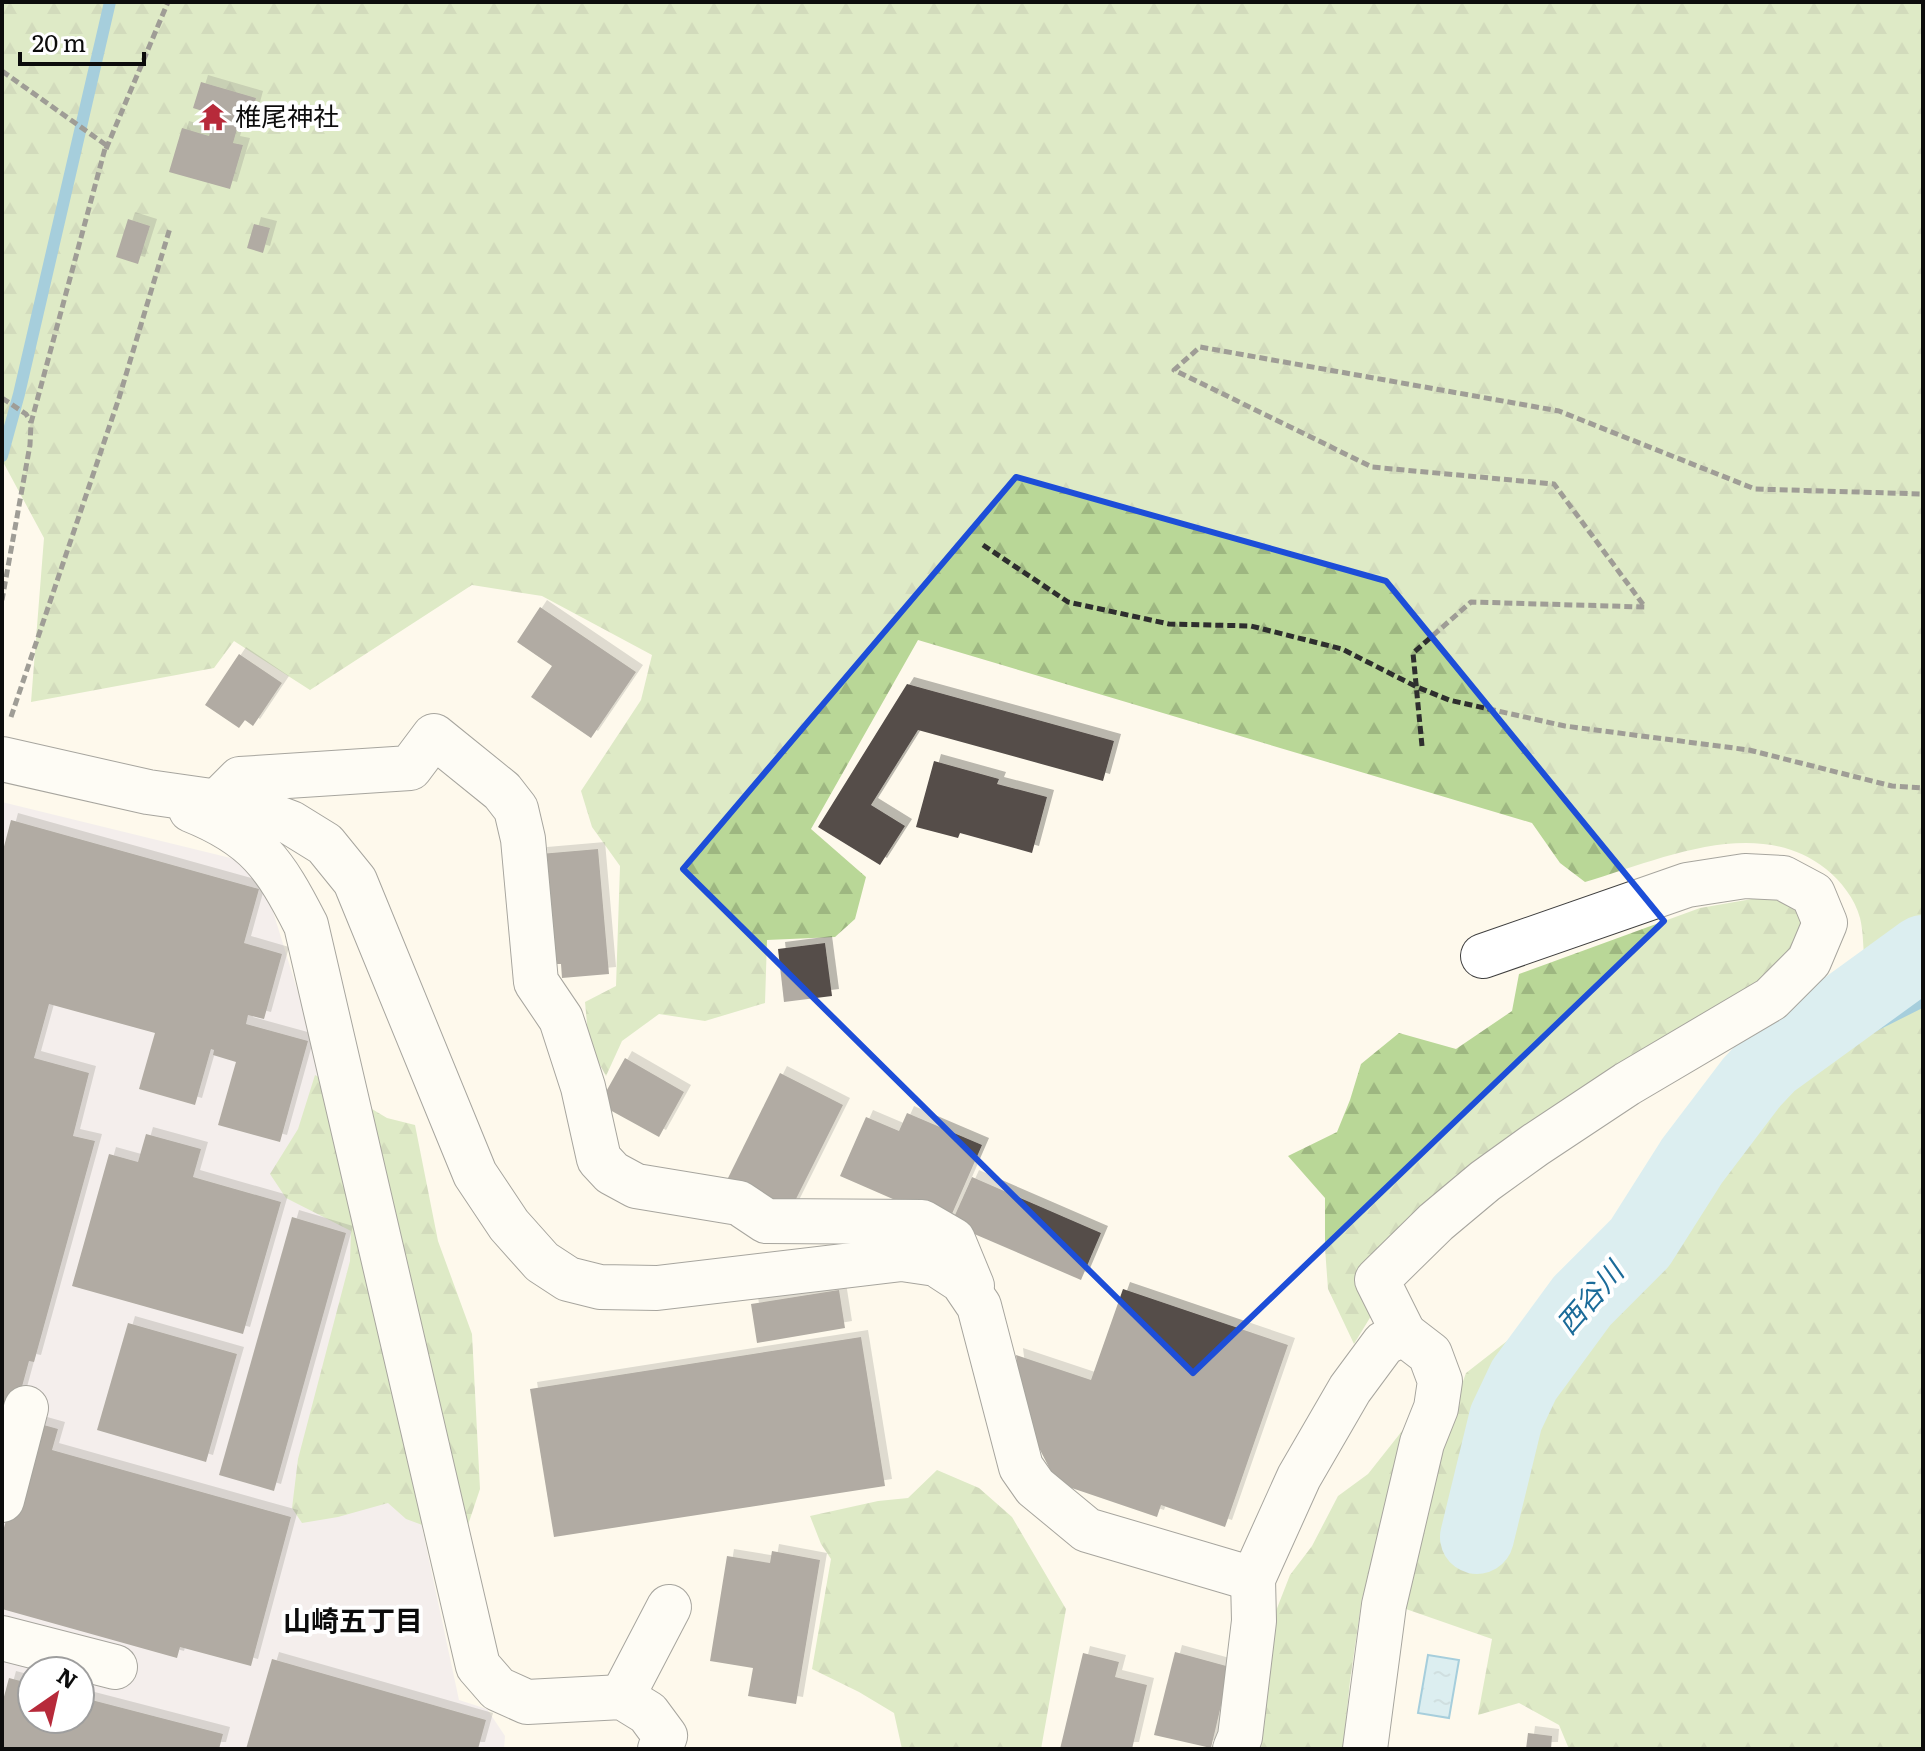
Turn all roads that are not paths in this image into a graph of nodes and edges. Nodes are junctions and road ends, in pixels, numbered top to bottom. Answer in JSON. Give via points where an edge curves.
{"nodes":[{"id":1,"x":4,"y":744,"type":"edge"},
{"id":2,"x":148,"y":792,"type":"junction"},
{"id":3,"x":217,"y":802,"type":"junction"},
{"id":4,"x":1483,"y":956,"type":"dead end"},
{"id":5,"x":979,"y":1306,"type":"junction"},
{"id":6,"x":1404,"y":1334,"type":"junction"},
{"id":7,"x":26,"y":1408,"type":"dead end"},
{"id":8,"x":2,"y":1500,"type":"edge"},
{"id":9,"x":1253,"y":1579,"type":"junction"},
{"id":10,"x":669,"y":1607,"type":"dead end"},
{"id":11,"x":2,"y":1638,"type":"edge"},
{"id":12,"x":115,"y":1667,"type":"dead end"},
{"id":13,"x":622,"y":1697,"type":"junction"},
{"id":14,"x":660,"y":1749,"type":"edge"},
{"id":15,"x":1235,"y":1749,"type":"edge"},
{"id":16,"x":1365,"y":1749,"type":"edge"}],
"edges":[{"from":1,"to":2,"type":"street"},
{"from":2,"to":3,"type":"street"},
{"from":2,"to":13,"type":"street","via":[[218,820],[263,853],[306,925],[478,1666],[498,1689],[527,1702]]},
{"from":3,"to":5,"type":"street","via":[[246,806],[291,823],[325,844],[355,881],[475,1174],[542,1262],[568,1279],[600,1287],[657,1288],[902,1259],[936,1264],[962,1281]]},
{"from":3,"to":5,"type":"street","via":[[240,779],[410,768],[434,736],[502,791],[516,809],[536,982],[561,1019],[599,1159],[612,1173],[636,1186],[739,1203],[766,1221],[922,1222],[953,1240]]},
{"from":4,"to":6,"type":"street","via":[[1687,885],[1745,876],[1783,878],[1813,894],[1825,923],[1809,961],[1771,999],[1548,1136],[1436,1222],[1377,1280]]},
{"from":5,"to":9,"type":"street","via":[[1021,1467],[1035,1487],[1087,1530]]},
{"from":6,"to":9,"type":"street","via":[[1384,1343],[1350,1389],[1299,1477]]},
{"from":6,"to":16,"type":"street","via":[[1430,1354],[1440,1381],[1384,1605]]},
{"from":7,"to":8,"type":"street"},
{"from":9,"to":15,"type":"street","via":[[1254,1621]]},
{"from":10,"to":13,"type":"street"},
{"from":11,"to":12,"type":"street"},
{"from":13,"to":14,"type":"street","via":[[648,1713],[665,1736]]}]}
